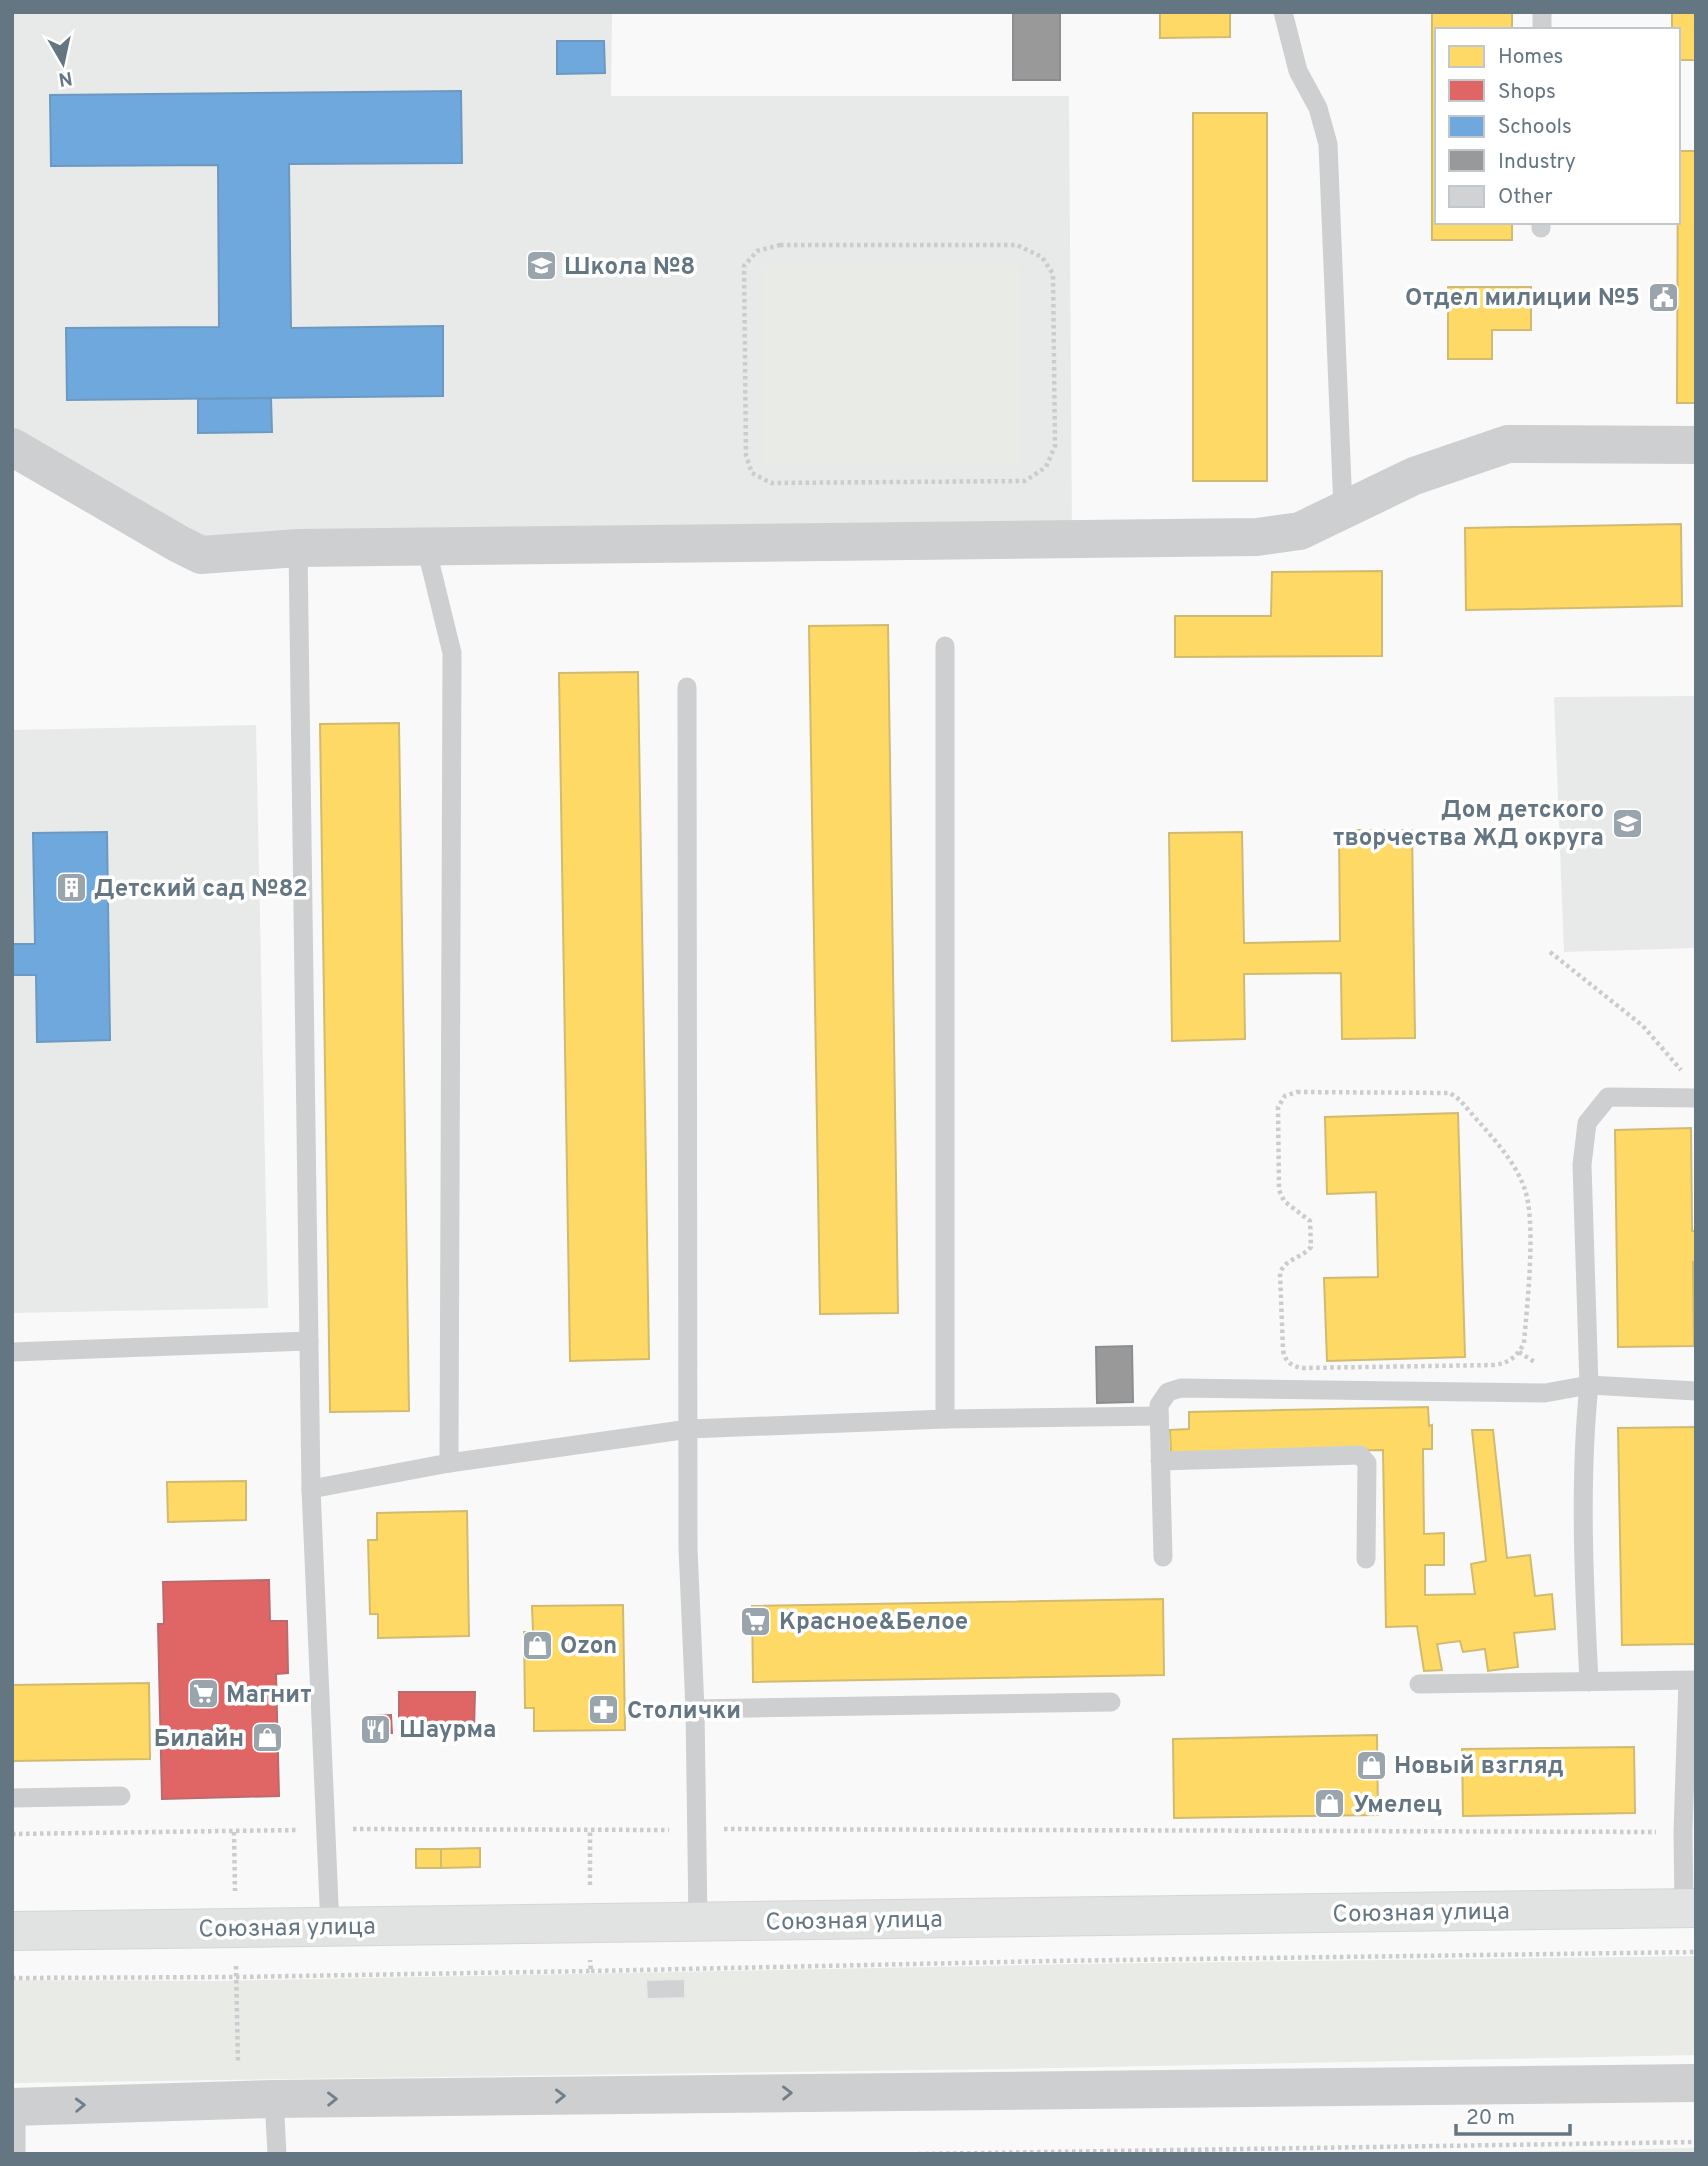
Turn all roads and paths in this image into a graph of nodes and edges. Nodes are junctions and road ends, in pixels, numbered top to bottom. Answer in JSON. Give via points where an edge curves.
{"nodes":[{"id":1,"x":1283,"y":12,"type":"edge"},
{"id":2,"x":1696,"y":445,"type":"edge"},
{"id":3,"x":12,"y":447,"type":"edge"},
{"id":4,"x":1025,"y":481,"type":"joint"},
{"id":5,"x":1343,"y":509,"type":"junction"},
{"id":6,"x":426,"y":547,"type":"junction"},
{"id":7,"x":298,"y":548,"type":"junction"},
{"id":8,"x":945,"y":646,"type":"dead end"},
{"id":9,"x":687,"y":687,"type":"dead end"},
{"id":10,"x":1550,"y":952,"type":"dead end"},
{"id":11,"x":1687,"y":1076,"type":"dead end"},
{"id":12,"x":1696,"y":1098,"type":"edge"},
{"id":13,"x":1524,"y":1187,"type":"joint"},
{"id":14,"x":309,"y":1341,"type":"junction"},
{"id":15,"x":12,"y":1352,"type":"edge"},
{"id":16,"x":1589,"y":1385,"type":"junction"},
{"id":17,"x":1696,"y":1391,"type":"edge"},
{"id":18,"x":1159,"y":1416,"type":"junction"},
{"id":19,"x":945,"y":1419,"type":"junction"},
{"id":20,"x":689,"y":1429,"type":"junction"},
{"id":21,"x":1160,"y":1461,"type":"junction"},
{"id":22,"x":449,"y":1463,"type":"junction"},
{"id":23,"x":311,"y":1489,"type":"junction"},
{"id":24,"x":1163,"y":1558,"type":"dead end"},
{"id":25,"x":1366,"y":1559,"type":"dead end"},
{"id":26,"x":1692,"y":1680,"type":"edge"},
{"id":27,"x":1589,"y":1682,"type":"junction"},
{"id":28,"x":1419,"y":1684,"type":"dead end"},
{"id":29,"x":1111,"y":1702,"type":"dead end"},
{"id":30,"x":695,"y":1709,"type":"junction"},
{"id":31,"x":121,"y":1796,"type":"dead end"},
{"id":32,"x":12,"y":1798,"type":"edge"},
{"id":33,"x":326,"y":1829,"type":"junction"},
{"id":34,"x":696,"y":1829,"type":"junction"},
{"id":35,"x":1683,"y":1832,"type":"junction"},
{"id":36,"x":12,"y":1834,"type":"edge"},
{"id":37,"x":1690,"y":1908,"type":"edge"},
{"id":38,"x":698,"y":1922,"type":"junction"},
{"id":39,"x":330,"y":1927,"type":"junction"},
{"id":40,"x":12,"y":1931,"type":"edge"},
{"id":41,"x":1696,"y":1952,"type":"edge"},
{"id":42,"x":590,"y":1970,"type":"dead end"},
{"id":43,"x":1696,"y":2083,"type":"edge"},
{"id":44,"x":274,"y":2099,"type":"junction"},
{"id":45,"x":14,"y":2107,"type":"edge"},
{"id":46,"x":1696,"y":2142,"type":"edge"},
{"id":47,"x":16,"y":2154,"type":"edge"},
{"id":48,"x":277,"y":2154,"type":"edge"},
{"id":49,"x":918,"y":2154,"type":"edge"}],
"edges":[{"from":1,"to":5,"type":"lane","via":[[1298,71],[1318,108],[1328,145]]},
{"from":2,"to":5,"type":"street","via":[[1508,444],[1415,475]]},
{"from":3,"to":7,"type":"street","via":[[201,555]]},
{"from":4,"to":4,"type":"path","via":[[1046,467],[1055,446],[1053,274],[1042,257],[1017,245],[780,245],[757,251],[744,266],[746,456],[752,473],[771,483]]},
{"from":5,"to":6,"type":"street","via":[[1300,531],[1257,537]]},
{"from":6,"to":7,"type":"street"},
{"from":6,"to":22,"type":"lane","via":[[452,653]]},
{"from":7,"to":14,"type":"lane"},
{"from":8,"to":19,"type":"lane"},
{"from":9,"to":20,"type":"lane"},
{"from":10,"to":11,"type":"path","via":[[1643,1026]]},
{"from":12,"to":16,"type":"lane","via":[[1608,1097],[1587,1123],[1582,1166]]},
{"from":13,"to":13,"type":"path","via":[[1531,1219],[1525,1334],[1512,1359],[1504,1364],[1304,1368],[1287,1362],[1280,1273],[1287,1262],[1311,1247],[1310,1221],[1284,1201],[1279,1190],[1278,1113],[1285,1096],[1297,1092],[1450,1093],[1508,1159]]},
{"from":14,"to":15,"type":"lane"},
{"from":14,"to":23,"type":"lane"},
{"from":16,"to":17,"type":"lane"},
{"from":16,"to":18,"type":"lane","via":[[1545,1393],[1181,1388],[1168,1392],[1159,1405]]},
{"from":16,"to":27,"type":"lane","via":[[1584,1590]]},
{"from":18,"to":19,"type":"lane"},
{"from":18,"to":21,"type":"lane"},
{"from":19,"to":20,"type":"lane"},
{"from":20,"to":22,"type":"lane"},
{"from":20,"to":30,"type":"lane","via":[[688,1548]]},
{"from":21,"to":24,"type":"lane"},
{"from":21,"to":25,"type":"lane","via":[[1360,1455],[1367,1463]]},
{"from":22,"to":23,"type":"lane"},
{"from":23,"to":33,"type":"lane"},
{"from":26,"to":27,"type":"lane"},
{"from":26,"to":35,"type":"lane"},
{"from":27,"to":28,"type":"lane"},
{"from":29,"to":30,"type":"lane"},
{"from":30,"to":34,"type":"lane"},
{"from":31,"to":32,"type":"lane"},
{"from":33,"to":34,"type":"path"},
{"from":33,"to":36,"type":"path"},
{"from":33,"to":39,"type":"lane"},
{"from":34,"to":35,"type":"path"},
{"from":34,"to":38,"type":"lane"},
{"from":35,"to":37,"type":"lane"},
{"from":37,"to":38,"type":"main road","name":"Союзная улица"},
{"from":38,"to":39,"type":"main road","name":"Союзная улица"},
{"from":39,"to":40,"type":"main road","name":"Союзная улица"},
{"from":41,"to":42,"type":"path"},
{"from":44,"to":43,"type":"street","one_way":true},
{"from":45,"to":44,"type":"street","one_way":true},
{"from":44,"to":48,"type":"lane"},
{"from":45,"to":47,"type":"lane"},
{"from":46,"to":49,"type":"path"}]}
